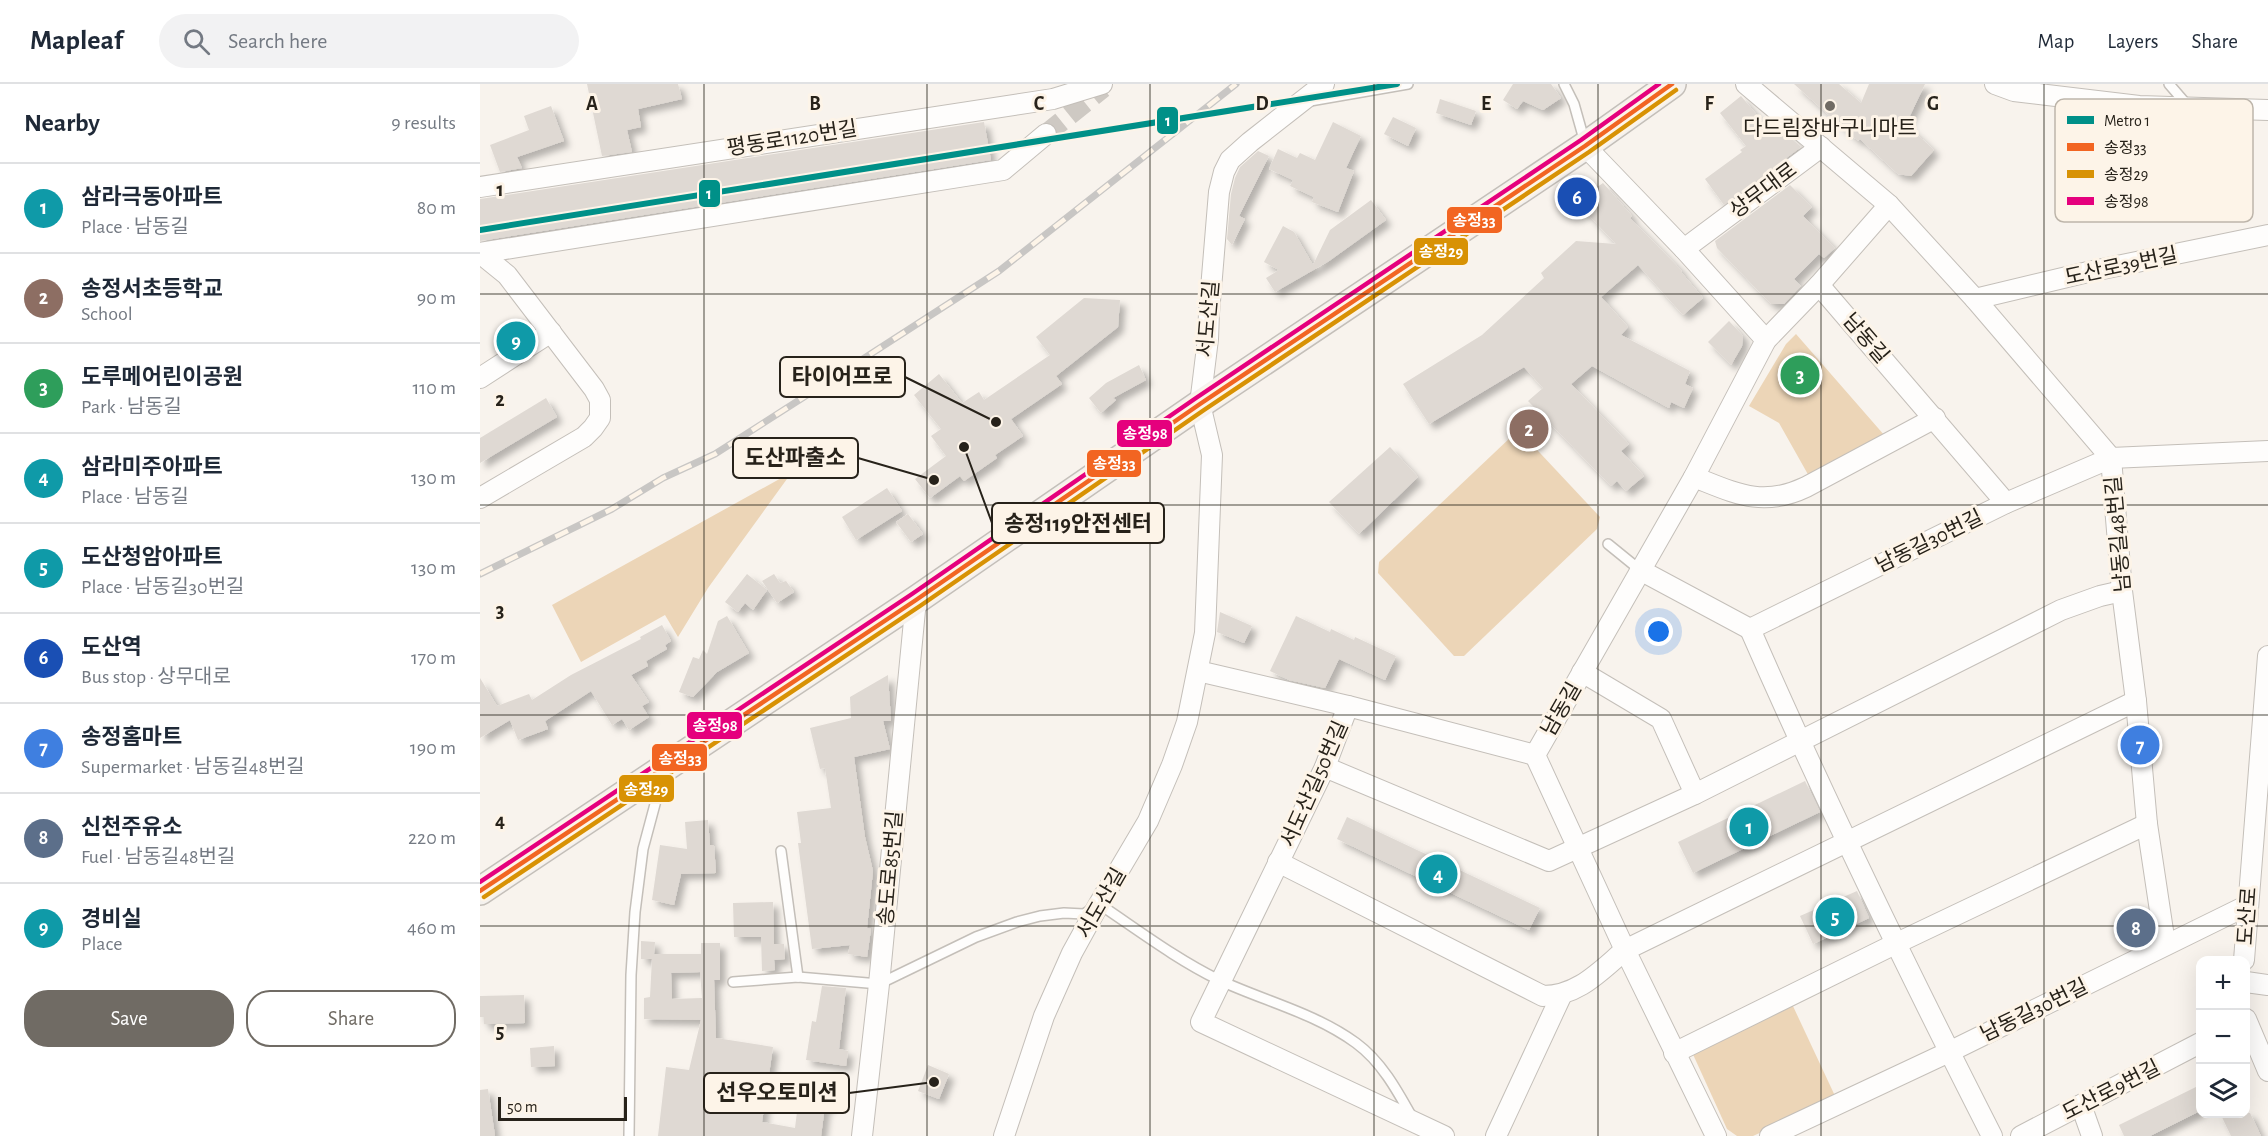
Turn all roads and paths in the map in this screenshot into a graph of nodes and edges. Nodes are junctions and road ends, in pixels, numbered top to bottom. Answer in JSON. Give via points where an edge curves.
{"nodes":[{"id":1,"x":1324,"y":84,"type":"edge"},
{"id":2,"x":1408,"y":84,"type":"edge"},
{"id":3,"x":1564,"y":84,"type":"edge"},
{"id":4,"x":1672,"y":84,"type":"edge"},
{"id":5,"x":1746,"y":84,"type":"edge"},
{"id":6,"x":1995,"y":84,"type":"edge"},
{"id":7,"x":2169,"y":84,"type":"edge"},
{"id":8,"x":1105,"y":85,"type":"edge"},
{"id":9,"x":1382,"y":86,"type":"edge"},
{"id":10,"x":2018,"y":87,"type":"edge"},
{"id":11,"x":2094,"y":99,"type":"edge"},
{"id":12,"x":2182,"y":99,"type":"edge"},
{"id":13,"x":1301,"y":103,"type":"junction"},
{"id":14,"x":2253,"y":110,"type":"edge"},
{"id":15,"x":2268,"y":110,"type":"edge"},
{"id":16,"x":1046,"y":134,"type":"tunnel mouth"},
{"id":17,"x":1585,"y":146,"type":"junction"},
{"id":18,"x":1821,"y":147,"type":"junction"},
{"id":19,"x":480,"y":187,"type":"edge"},
{"id":20,"x":1889,"y":205,"type":"junction"},
{"id":21,"x":2268,"y":235,"type":"edge"},
{"id":22,"x":1684,"y":249,"type":"junction"},
{"id":23,"x":480,"y":253,"type":"edge"},
{"id":24,"x":1820,"y":285,"type":"junction"},
{"id":25,"x":1975,"y":299,"type":"junction"},
{"id":26,"x":551,"y":332,"type":"junction"},
{"id":27,"x":1766,"y":340,"type":"junction"},
{"id":28,"x":480,"y":378,"type":"edge"},
{"id":29,"x":1200,"y":404,"type":"junction"},
{"id":30,"x":1935,"y":418,"type":"junction"},
{"id":31,"x":2268,"y":451,"type":"edge"},
{"id":32,"x":2111,"y":458,"type":"junction"},
{"id":33,"x":1694,"y":477,"type":"junction"},
{"id":34,"x":480,"y":498,"type":"edge"},
{"id":35,"x":2006,"y":503,"type":"junction"},
{"id":36,"x":1608,"y":544,"type":"dead end"},
{"id":37,"x":1640,"y":570,"type":"junction"},
{"id":38,"x":2122,"y":591,"type":"junction"},
{"id":39,"x":916,"y":600,"type":"junction"},
{"id":40,"x":1750,"y":629,"type":"junction"},
{"id":41,"x":2268,"y":656,"type":"edge"},
{"id":42,"x":1198,"y":671,"type":"junction"},
{"id":43,"x":1582,"y":672,"type":"junction"},
{"id":44,"x":2136,"y":701,"type":"junction"},
{"id":45,"x":1348,"y":706,"type":"junction"},
{"id":46,"x":1799,"y":742,"type":"junction"},
{"id":47,"x":1535,"y":755,"type":"junction"},
{"id":48,"x":665,"y":767,"type":"junction"},
{"id":49,"x":1325,"y":767,"type":"junction"},
{"id":50,"x":1695,"y":794,"type":"junction"},
{"id":51,"x":2147,"y":824,"type":"junction"},
{"id":52,"x":1847,"y":841,"type":"junction"},
{"id":53,"x":1579,"y":848,"type":"junction"},
{"id":54,"x":781,"y":851,"type":"dead end"},
{"id":55,"x":1278,"y":862,"type":"junction"},
{"id":56,"x":480,"y":891,"type":"edge"},
{"id":57,"x":1099,"y":904,"type":"junction"},
{"id":58,"x":2248,"y":905,"type":"junction"},
{"id":59,"x":1895,"y":944,"type":"junction"},
{"id":60,"x":2165,"y":944,"type":"junction"},
{"id":61,"x":1625,"y":950,"type":"junction"},
{"id":62,"x":2244,"y":956,"type":"edge"},
{"id":63,"x":798,"y":977,"type":"junction"},
{"id":64,"x":1220,"y":980,"type":"junction"},
{"id":65,"x":734,"y":982,"type":"dead end"},
{"id":66,"x":2250,"y":983,"type":"edge"},
{"id":67,"x":879,"y":984,"type":"junction"},
{"id":68,"x":2268,"y":985,"type":"edge"},
{"id":69,"x":1562,"y":994,"type":"junction"},
{"id":70,"x":2250,"y":1028,"type":"edge"},
{"id":71,"x":2196,"y":1045,"type":"edge"},
{"id":72,"x":1949,"y":1052,"type":"junction"},
{"id":73,"x":1674,"y":1053,"type":"junction"},
{"id":74,"x":2268,"y":1071,"type":"edge"},
{"id":75,"x":2081,"y":1106,"type":"junction"},
{"id":76,"x":1420,"y":1130,"type":"edge"},
{"id":77,"x":629,"y":1136,"type":"edge"},
{"id":78,"x":862,"y":1136,"type":"edge"},
{"id":79,"x":1004,"y":1136,"type":"edge"},
{"id":80,"x":1444,"y":1136,"type":"edge"},
{"id":81,"x":1496,"y":1136,"type":"edge"},
{"id":82,"x":1716,"y":1136,"type":"edge"},
{"id":83,"x":1770,"y":1136,"type":"edge"},
{"id":84,"x":1992,"y":1136,"type":"edge"},
{"id":85,"x":2021,"y":1136,"type":"edge"},
{"id":86,"x":2092,"y":1136,"type":"edge"}],
"edges":[{"from":1,"to":13,"type":"street","name":"서도산길"},
{"from":2,"to":9,"type":"lane"},
{"from":3,"to":17,"type":"lane","via":[[1574,104]]},
{"from":4,"to":17,"type":"main road"},
{"from":5,"to":18,"type":"street","name":"상무대로"},
{"from":6,"to":10,"type":"street"},
{"from":7,"to":12,"type":"lane"},
{"from":8,"to":19,"type":"street","name":"평동로1120번길","via":[[1053,99]]},
{"from":9,"to":13,"type":"lane"},
{"from":10,"to":11,"type":"street"},
{"from":13,"to":29,"type":"street","name":"서도산길","via":[[1250,142],[1230,160],[1224,172]]},
{"from":14,"to":15,"type":"street"},
{"from":16,"to":23,"type":"street","via":[[1003,170]]},
{"from":17,"to":22,"type":"street"},
{"from":17,"to":29,"type":"main road"},
{"from":18,"to":20,"type":"street","name":"남동길48번길"},
{"from":18,"to":22,"type":"street","name":"상무대로"},
{"from":20,"to":24,"type":"street","name":"남동길"},
{"from":20,"to":25,"type":"street","name":"남동길48번길"},
{"from":21,"to":25,"type":"street","name":"도산로39번길"},
{"from":22,"to":27,"type":"street"},
{"from":23,"to":26,"type":"street","via":[[507,274]]},
{"from":24,"to":27,"type":"street","name":"남동길"},
{"from":24,"to":30,"type":"street","name":"남동길"},
{"from":25,"to":32,"type":"street","name":"남동길48번길"},
{"from":26,"to":28,"type":"street"},
{"from":26,"to":34,"type":"street","via":[[600,400],[600,418],[584,437]]},
{"from":27,"to":33,"type":"street","name":"남동길"},
{"from":29,"to":39,"type":"main road"},
{"from":29,"to":42,"type":"street","name":"서도산길","via":[[1212,455],[1205,633]]},
{"from":30,"to":33,"type":"street","via":[[1785,496],[1745,496]]},
{"from":30,"to":35,"type":"street","name":"남동길"},
{"from":31,"to":32,"type":"street"},
{"from":32,"to":35,"type":"street","name":"남동길30번길"},
{"from":32,"to":38,"type":"street","name":"남동길48번길"},
{"from":33,"to":37,"type":"street","name":"남동길"},
{"from":35,"to":40,"type":"street","name":"남동길30번길"},
{"from":36,"to":37,"type":"lane"},
{"from":37,"to":40,"type":"street"},
{"from":37,"to":43,"type":"street","name":"남동길"},
{"from":38,"to":44,"type":"street","name":"남동길48번길"},
{"from":38,"to":46,"type":"street","via":[[2061,610]]},
{"from":39,"to":48,"type":"main road"},
{"from":39,"to":67,"type":"street","name":"송도로85번길"},
{"from":40,"to":46,"type":"street"},
{"from":41,"to":58,"type":"street","name":"도산로"},
{"from":42,"to":45,"type":"street"},
{"from":42,"to":57,"type":"street","name":"서도산길","via":[[1187,722],[1160,793]]},
{"from":43,"to":47,"type":"street","name":"남동길"},
{"from":43,"to":50,"type":"street","via":[[1661,719]]},
{"from":44,"to":51,"type":"street","name":"남동길48번길"},
{"from":44,"to":52,"type":"street"},
{"from":45,"to":47,"type":"street"},
{"from":45,"to":49,"type":"street","name":"서도산길50번길"},
{"from":46,"to":50,"type":"street"},
{"from":46,"to":52,"type":"street"},
{"from":47,"to":53,"type":"street","name":"남동길"},
{"from":48,"to":56,"type":"main road"},
{"from":48,"to":77,"type":"lane","via":[[643,849],[635,912]]},
{"from":49,"to":53,"type":"street","via":[[1549,861]]},
{"from":49,"to":55,"type":"street","name":"서도산길50번길"},
{"from":50,"to":53,"type":"street"},
{"from":51,"to":59,"type":"street"},
{"from":51,"to":60,"type":"street","name":"남동길48번길"},
{"from":52,"to":59,"type":"street"},
{"from":52,"to":61,"type":"street"},
{"from":53,"to":61,"type":"street","name":"남동길"},
{"from":54,"to":63,"type":"lane"},
{"from":55,"to":64,"type":"street","name":"서도산길50번길"},
{"from":55,"to":69,"type":"street","via":[[1543,996]]},
{"from":57,"to":64,"type":"lane"},
{"from":57,"to":67,"type":"lane","via":[[1084,915],[1040,916],[976,937]]},
{"from":57,"to":79,"type":"street","name":"서도산길","via":[[1044,1016]]},
{"from":58,"to":60,"type":"street","name":"남동길30번길"},
{"from":58,"to":62,"type":"street","name":"도산로"},
{"from":59,"to":72,"type":"street"},
{"from":59,"to":73,"type":"street"},
{"from":60,"to":72,"type":"street","name":"남동길30번길"},
{"from":61,"to":69,"type":"street","via":[[1589,980]]},
{"from":61,"to":73,"type":"street","name":"남동길"},
{"from":63,"to":65,"type":"lane"},
{"from":63,"to":67,"type":"lane"},
{"from":64,"to":76,"type":"lane","via":[[1328,1026],[1357,1044],[1391,1080]]},
{"from":64,"to":76,"type":"street","name":"서도산길50번길","via":[[1201,1022]]},
{"from":66,"to":68,"type":"street"},
{"from":67,"to":78,"type":"street","name":"송도로85번길"},
{"from":69,"to":81,"type":"street"},
{"from":70,"to":74,"type":"street"},
{"from":71,"to":75,"type":"street","name":"도산로9번길"},
{"from":72,"to":83,"type":"street","name":"남동길30번길"},
{"from":72,"to":84,"type":"street"},
{"from":73,"to":82,"type":"street","name":"남동길"},
{"from":75,"to":85,"type":"street","name":"도산로9번길"},
{"from":75,"to":86,"type":"street"},
{"from":76,"to":80,"type":"street"}]}
